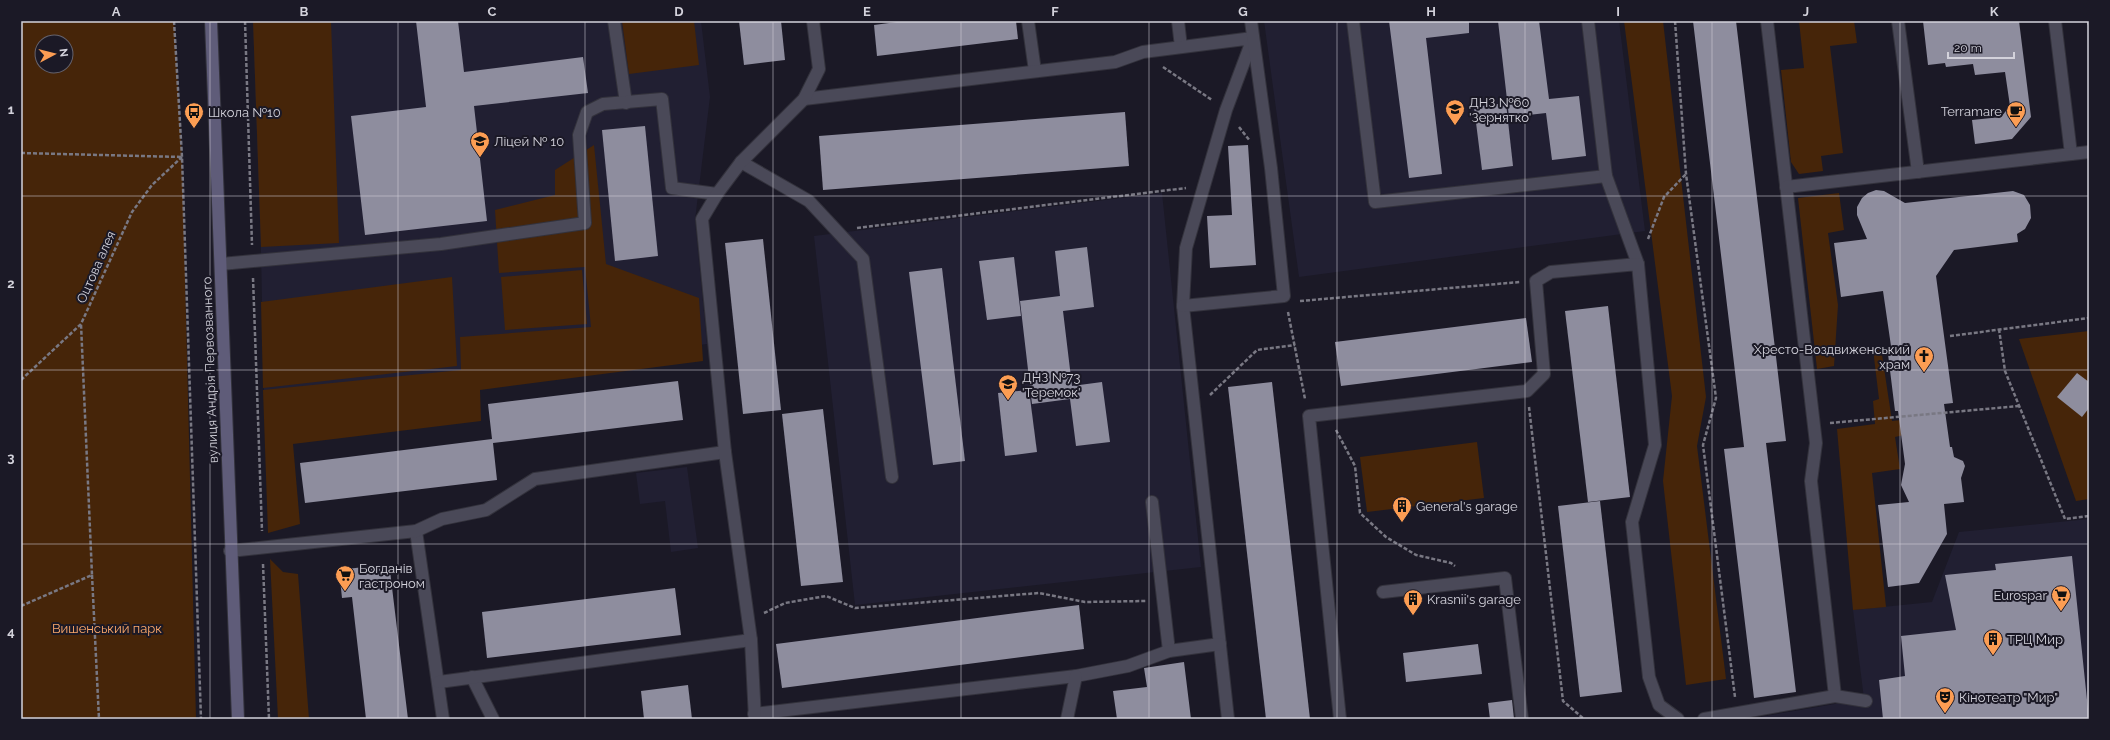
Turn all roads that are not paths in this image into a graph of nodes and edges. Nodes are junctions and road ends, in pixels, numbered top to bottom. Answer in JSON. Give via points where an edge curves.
{"nodes":[{"id":1,"x":211,"y":21,"type":"edge"},
{"id":2,"x":614,"y":21,"type":"edge"},
{"id":3,"x":813,"y":21,"type":"edge"},
{"id":4,"x":1028,"y":21,"type":"edge"},
{"id":5,"x":1178,"y":21,"type":"edge"},
{"id":6,"x":1251,"y":21,"type":"edge"},
{"id":7,"x":1353,"y":21,"type":"edge"},
{"id":8,"x":1588,"y":21,"type":"edge"},
{"id":9,"x":1767,"y":21,"type":"edge"},
{"id":10,"x":1898,"y":21,"type":"edge"},
{"id":11,"x":2054,"y":21,"type":"edge"},
{"id":12,"x":1253,"y":38,"type":"junction"},
{"id":13,"x":1181,"y":47,"type":"junction"},
{"id":14,"x":1035,"y":71,"type":"junction"},
{"id":15,"x":804,"y":99,"type":"junction"},
{"id":16,"x":626,"y":103,"type":"junction"},
{"id":17,"x":2089,"y":152,"type":"edge"},
{"id":18,"x":2071,"y":154,"type":"junction"},
{"id":19,"x":740,"y":162,"type":"junction"},
{"id":20,"x":1918,"y":172,"type":"junction"},
{"id":21,"x":1606,"y":176,"type":"junction"},
{"id":22,"x":1786,"y":187,"type":"junction"},
{"id":23,"x":717,"y":194,"type":"junction"},
{"id":24,"x":221,"y":264,"type":"junction"},
{"id":25,"x":1638,"y":264,"type":"junction"},
{"id":26,"x":1183,"y":306,"type":"junction"},
{"id":27,"x":725,"y":452,"type":"junction"},
{"id":28,"x":892,"y":477,"type":"dead end"},
{"id":29,"x":1152,"y":502,"type":"dead end"},
{"id":30,"x":416,"y":531,"type":"junction"},
{"id":31,"x":230,"y":551,"type":"junction"},
{"id":32,"x":1384,"y":592,"type":"dead end"},
{"id":33,"x":752,"y":640,"type":"junction"},
{"id":34,"x":1220,"y":644,"type":"junction"},
{"id":35,"x":1169,"y":651,"type":"junction"},
{"id":36,"x":1076,"y":676,"type":"junction"},
{"id":37,"x":472,"y":677,"type":"junction"},
{"id":38,"x":439,"y":682,"type":"junction"},
{"id":39,"x":1835,"y":696,"type":"junction"},
{"id":40,"x":1866,"y":701,"type":"dead end"},
{"id":41,"x":754,"y":716,"type":"edge"},
{"id":42,"x":238,"y":719,"type":"edge"},
{"id":43,"x":443,"y":719,"type":"edge"},
{"id":44,"x":493,"y":719,"type":"edge"},
{"id":45,"x":1067,"y":719,"type":"edge"},
{"id":46,"x":1228,"y":719,"type":"edge"},
{"id":47,"x":1340,"y":719,"type":"edge"},
{"id":48,"x":1522,"y":719,"type":"edge"},
{"id":49,"x":1678,"y":719,"type":"edge"},
{"id":50,"x":1704,"y":719,"type":"edge"}],
"edges":[{"from":1,"to":24,"type":"street","name":"вулиця Андрія Первозванного"},
{"from":2,"to":16,"type":"lane"},
{"from":3,"to":15,"type":"lane","via":[[819,69]]},
{"from":4,"to":14,"type":"lane"},
{"from":5,"to":13,"type":"lane"},
{"from":6,"to":12,"type":"lane"},
{"from":7,"to":21,"type":"lane","via":[[1375,202]]},
{"from":8,"to":21,"type":"lane"},
{"from":9,"to":22,"type":"lane"},
{"from":10,"to":20,"type":"lane"},
{"from":11,"to":18,"type":"lane"},
{"from":12,"to":13,"type":"lane"},
{"from":12,"to":26,"type":"lane","via":[[1226,110],[1186,248]]},
{"from":12,"to":26,"type":"lane","via":[[1271,168],[1285,299]]},
{"from":13,"to":14,"type":"lane","via":[[1143,52],[1115,62]]},
{"from":14,"to":15,"type":"lane"},
{"from":15,"to":19,"type":"lane"},
{"from":16,"to":23,"type":"lane","via":[[662,99],[672,188]]},
{"from":16,"to":24,"type":"lane","via":[[603,104],[587,112],[579,134],[585,223],[441,244]]},
{"from":17,"to":18,"type":"lane"},
{"from":18,"to":20,"type":"lane"},
{"from":19,"to":23,"type":"lane"},
{"from":19,"to":28,"type":"lane","via":[[809,201],[863,260]]},
{"from":20,"to":22,"type":"lane"},
{"from":21,"to":25,"type":"lane"},
{"from":22,"to":39,"type":"lane","via":[[1816,443],[1811,481]]},
{"from":23,"to":27,"type":"lane","via":[[702,219]]},
{"from":24,"to":31,"type":"street","name":"вулиця Андрія Первозванного"},
{"from":25,"to":47,"type":"lane","via":[[1551,272],[1536,281],[1544,374],[1527,391],[1309,416]]},
{"from":25,"to":49,"type":"lane","via":[[1655,445],[1632,522],[1649,677],[1659,705]]},
{"from":26,"to":34,"type":"lane"},
{"from":27,"to":30,"type":"lane","via":[[535,479],[486,510],[442,519]]},
{"from":27,"to":33,"type":"lane"},
{"from":29,"to":35,"type":"lane"},
{"from":30,"to":31,"type":"lane"},
{"from":30,"to":38,"type":"lane"},
{"from":31,"to":42,"type":"street","name":"вулиця Андрія Первозванного"},
{"from":32,"to":48,"type":"lane","via":[[1505,578]]},
{"from":33,"to":37,"type":"lane"},
{"from":33,"to":41,"type":"lane"},
{"from":34,"to":35,"type":"lane"},
{"from":34,"to":46,"type":"lane"},
{"from":35,"to":36,"type":"lane","via":[[1128,666]]},
{"from":36,"to":41,"type":"lane"},
{"from":36,"to":45,"type":"lane"},
{"from":37,"to":38,"type":"lane"},
{"from":37,"to":44,"type":"lane"},
{"from":38,"to":43,"type":"lane"},
{"from":39,"to":40,"type":"lane"},
{"from":39,"to":50,"type":"lane"}]}
